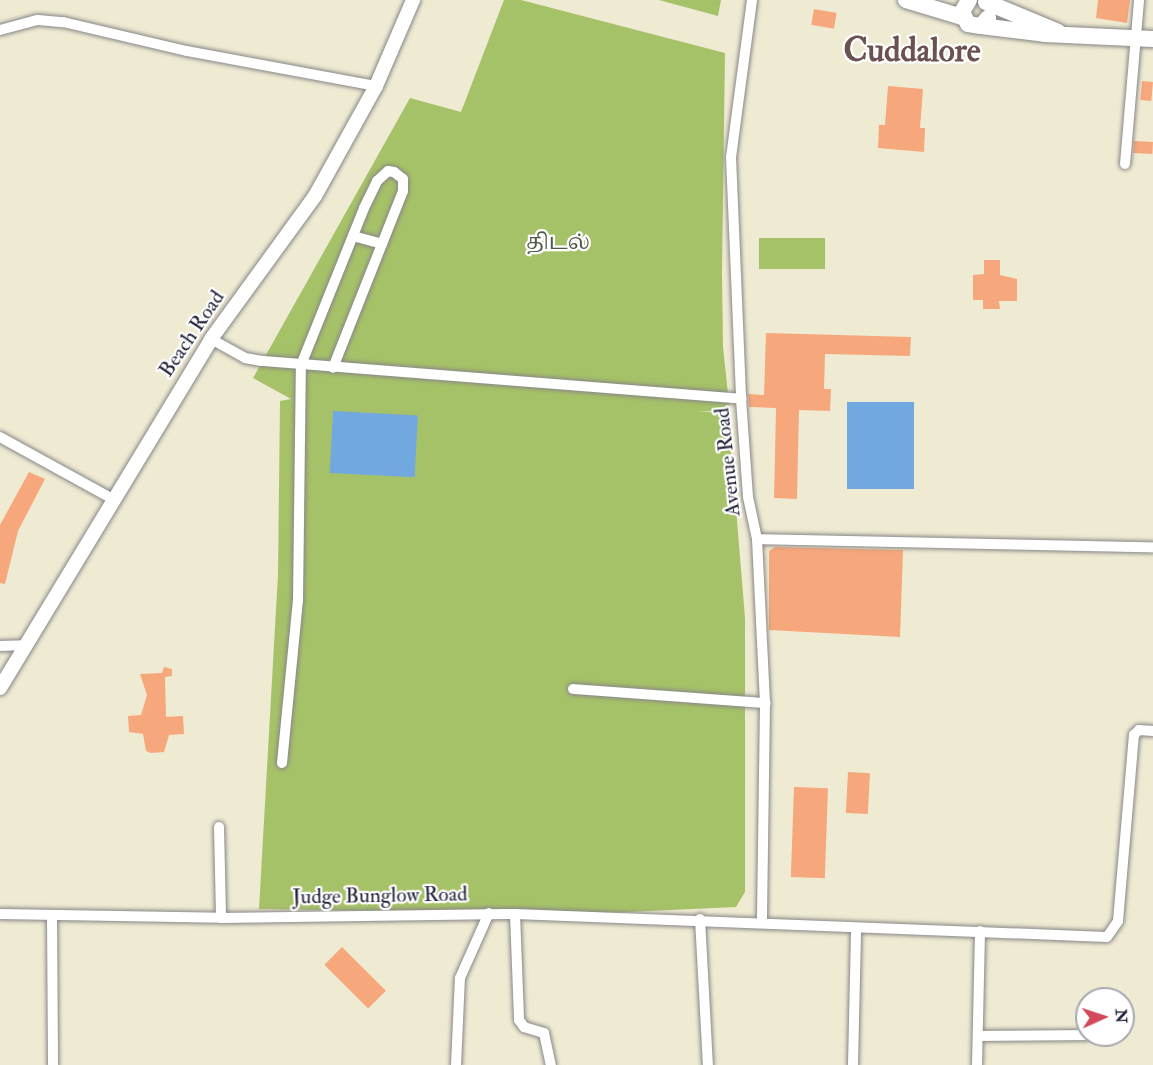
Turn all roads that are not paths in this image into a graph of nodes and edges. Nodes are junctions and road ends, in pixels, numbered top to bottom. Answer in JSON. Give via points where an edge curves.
{"nodes":[{"id":1,"x":413,"y":0,"type":"edge"},
{"id":2,"x":752,"y":0,"type":"edge"},
{"id":3,"x":906,"y":0,"type":"edge"},
{"id":4,"x":1010,"y":0,"type":"edge"},
{"id":5,"x":1139,"y":0,"type":"edge"},
{"id":6,"x":981,"y":5,"type":"edge"},
{"id":7,"x":1019,"y":15,"type":"junction"},
{"id":8,"x":0,"y":30,"type":"edge"},
{"id":9,"x":1058,"y":32,"type":"junction"},
{"id":10,"x":1134,"y":38,"type":"junction"},
{"id":11,"x":1153,"y":39,"type":"edge"},
{"id":12,"x":376,"y":86,"type":"junction"},
{"id":13,"x":1125,"y":164,"type":"dead end"},
{"id":14,"x":353,"y":236,"type":"junction"},
{"id":15,"x":382,"y":244,"type":"junction"},
{"id":16,"x":211,"y":339,"type":"junction"},
{"id":17,"x":301,"y":365,"type":"junction"},
{"id":18,"x":333,"y":368,"type":"junction"},
{"id":19,"x":741,"y":399,"type":"junction"},
{"id":20,"x":0,"y":437,"type":"edge"},
{"id":21,"x":113,"y":499,"type":"junction"},
{"id":22,"x":757,"y":539,"type":"junction"},
{"id":23,"x":1153,"y":547,"type":"edge"},
{"id":24,"x":25,"y":645,"type":"junction"},
{"id":25,"x":0,"y":646,"type":"edge"},
{"id":26,"x":0,"y":688,"type":"edge"},
{"id":27,"x":573,"y":689,"type":"dead end"},
{"id":28,"x":765,"y":704,"type":"junction"},
{"id":29,"x":1153,"y":731,"type":"edge"},
{"id":30,"x":282,"y":763,"type":"dead end"},
{"id":31,"x":219,"y":827,"type":"dead end"},
{"id":32,"x":489,"y":913,"type":"junction"},
{"id":33,"x":0,"y":914,"type":"edge"},
{"id":34,"x":515,"y":914,"type":"junction"},
{"id":35,"x":52,"y":916,"type":"junction"},
{"id":36,"x":221,"y":918,"type":"junction"},
{"id":37,"x":700,"y":919,"type":"junction"},
{"id":38,"x":762,"y":922,"type":"junction"},
{"id":39,"x":856,"y":928,"type":"junction"},
{"id":40,"x":980,"y":931,"type":"junction"},
{"id":41,"x":1075,"y":1035,"type":"edge"},
{"id":42,"x":979,"y":1036,"type":"junction"},
{"id":43,"x":53,"y":1065,"type":"edge"},
{"id":44,"x":456,"y":1065,"type":"edge"},
{"id":45,"x":550,"y":1065,"type":"edge"},
{"id":46,"x":708,"y":1065,"type":"edge"},
{"id":47,"x":853,"y":1065,"type":"edge"},
{"id":48,"x":977,"y":1065,"type":"edge"}],
"edges":[{"from":1,"to":12,"type":"main road","name":"Beach Road"},
{"from":2,"to":19,"type":"street","name":"Avenue Road","via":[[731,157]]},
{"from":3,"to":6,"type":"highway","via":[[962,17],[962,8]]},
{"from":4,"to":7,"type":"main road"},
{"from":5,"to":10,"type":"street"},
{"from":6,"to":7,"type":"highway"},
{"from":6,"to":9,"type":"highway","via":[[1045,34]]},
{"from":7,"to":9,"type":"highway"},
{"from":8,"to":12,"type":"street","via":[[38,20],[63,22],[187,51]]},
{"from":9,"to":10,"type":"highway"},
{"from":10,"to":11,"type":"highway"},
{"from":10,"to":13,"type":"street"},
{"from":12,"to":16,"type":"main road","name":"Beach Road","via":[[315,196]]},
{"from":14,"to":15,"type":"street"},
{"from":14,"to":15,"type":"street","via":[[377,182],[388,171],[394,172],[403,178],[403,191]]},
{"from":14,"to":17,"type":"street"},
{"from":15,"to":18,"type":"street"},
{"from":16,"to":17,"type":"street","via":[[245,358]]},
{"from":16,"to":21,"type":"main road","name":"Beach Road"},
{"from":17,"to":18,"type":"street"},
{"from":17,"to":30,"type":"street","via":[[298,601]]},
{"from":18,"to":19,"type":"street"},
{"from":19,"to":22,"type":"street","name":"Avenue Road","via":[[748,497]]},
{"from":20,"to":21,"type":"street"},
{"from":21,"to":24,"type":"main road","name":"Beach Road"},
{"from":22,"to":23,"type":"street"},
{"from":22,"to":28,"type":"street","name":"Avenue Road"},
{"from":24,"to":25,"type":"street"},
{"from":24,"to":26,"type":"main road","name":"Beach Road"},
{"from":27,"to":28,"type":"street"},
{"from":28,"to":38,"type":"street","name":"Avenue Road"},
{"from":29,"to":40,"type":"street","name":"Judge Bunglow Road","via":[[1138,730],[1134,735],[1118,921],[1114,930],[1107,937]]},
{"from":31,"to":36,"type":"street"},
{"from":32,"to":34,"type":"street","name":"Judge Bunglow Road"},
{"from":32,"to":36,"type":"street","name":"Judge Bunglow Road"},
{"from":32,"to":44,"type":"street","via":[[460,978]]},
{"from":33,"to":35,"type":"street","name":"Judge Bunglow Road"},
{"from":34,"to":37,"type":"street","name":"Judge Bunglow Road"},
{"from":34,"to":45,"type":"street","via":[[519,1020],[524,1027],[544,1033]]},
{"from":35,"to":36,"type":"street","name":"Judge Bunglow Road"},
{"from":35,"to":43,"type":"street"},
{"from":37,"to":38,"type":"street","name":"Judge Bunglow Road"},
{"from":37,"to":46,"type":"street"},
{"from":38,"to":39,"type":"street","name":"Judge Bunglow Road"},
{"from":39,"to":40,"type":"street","name":"Judge Bunglow Road"},
{"from":39,"to":47,"type":"street"},
{"from":40,"to":42,"type":"street"},
{"from":41,"to":42,"type":"street"},
{"from":42,"to":48,"type":"street"}]}
